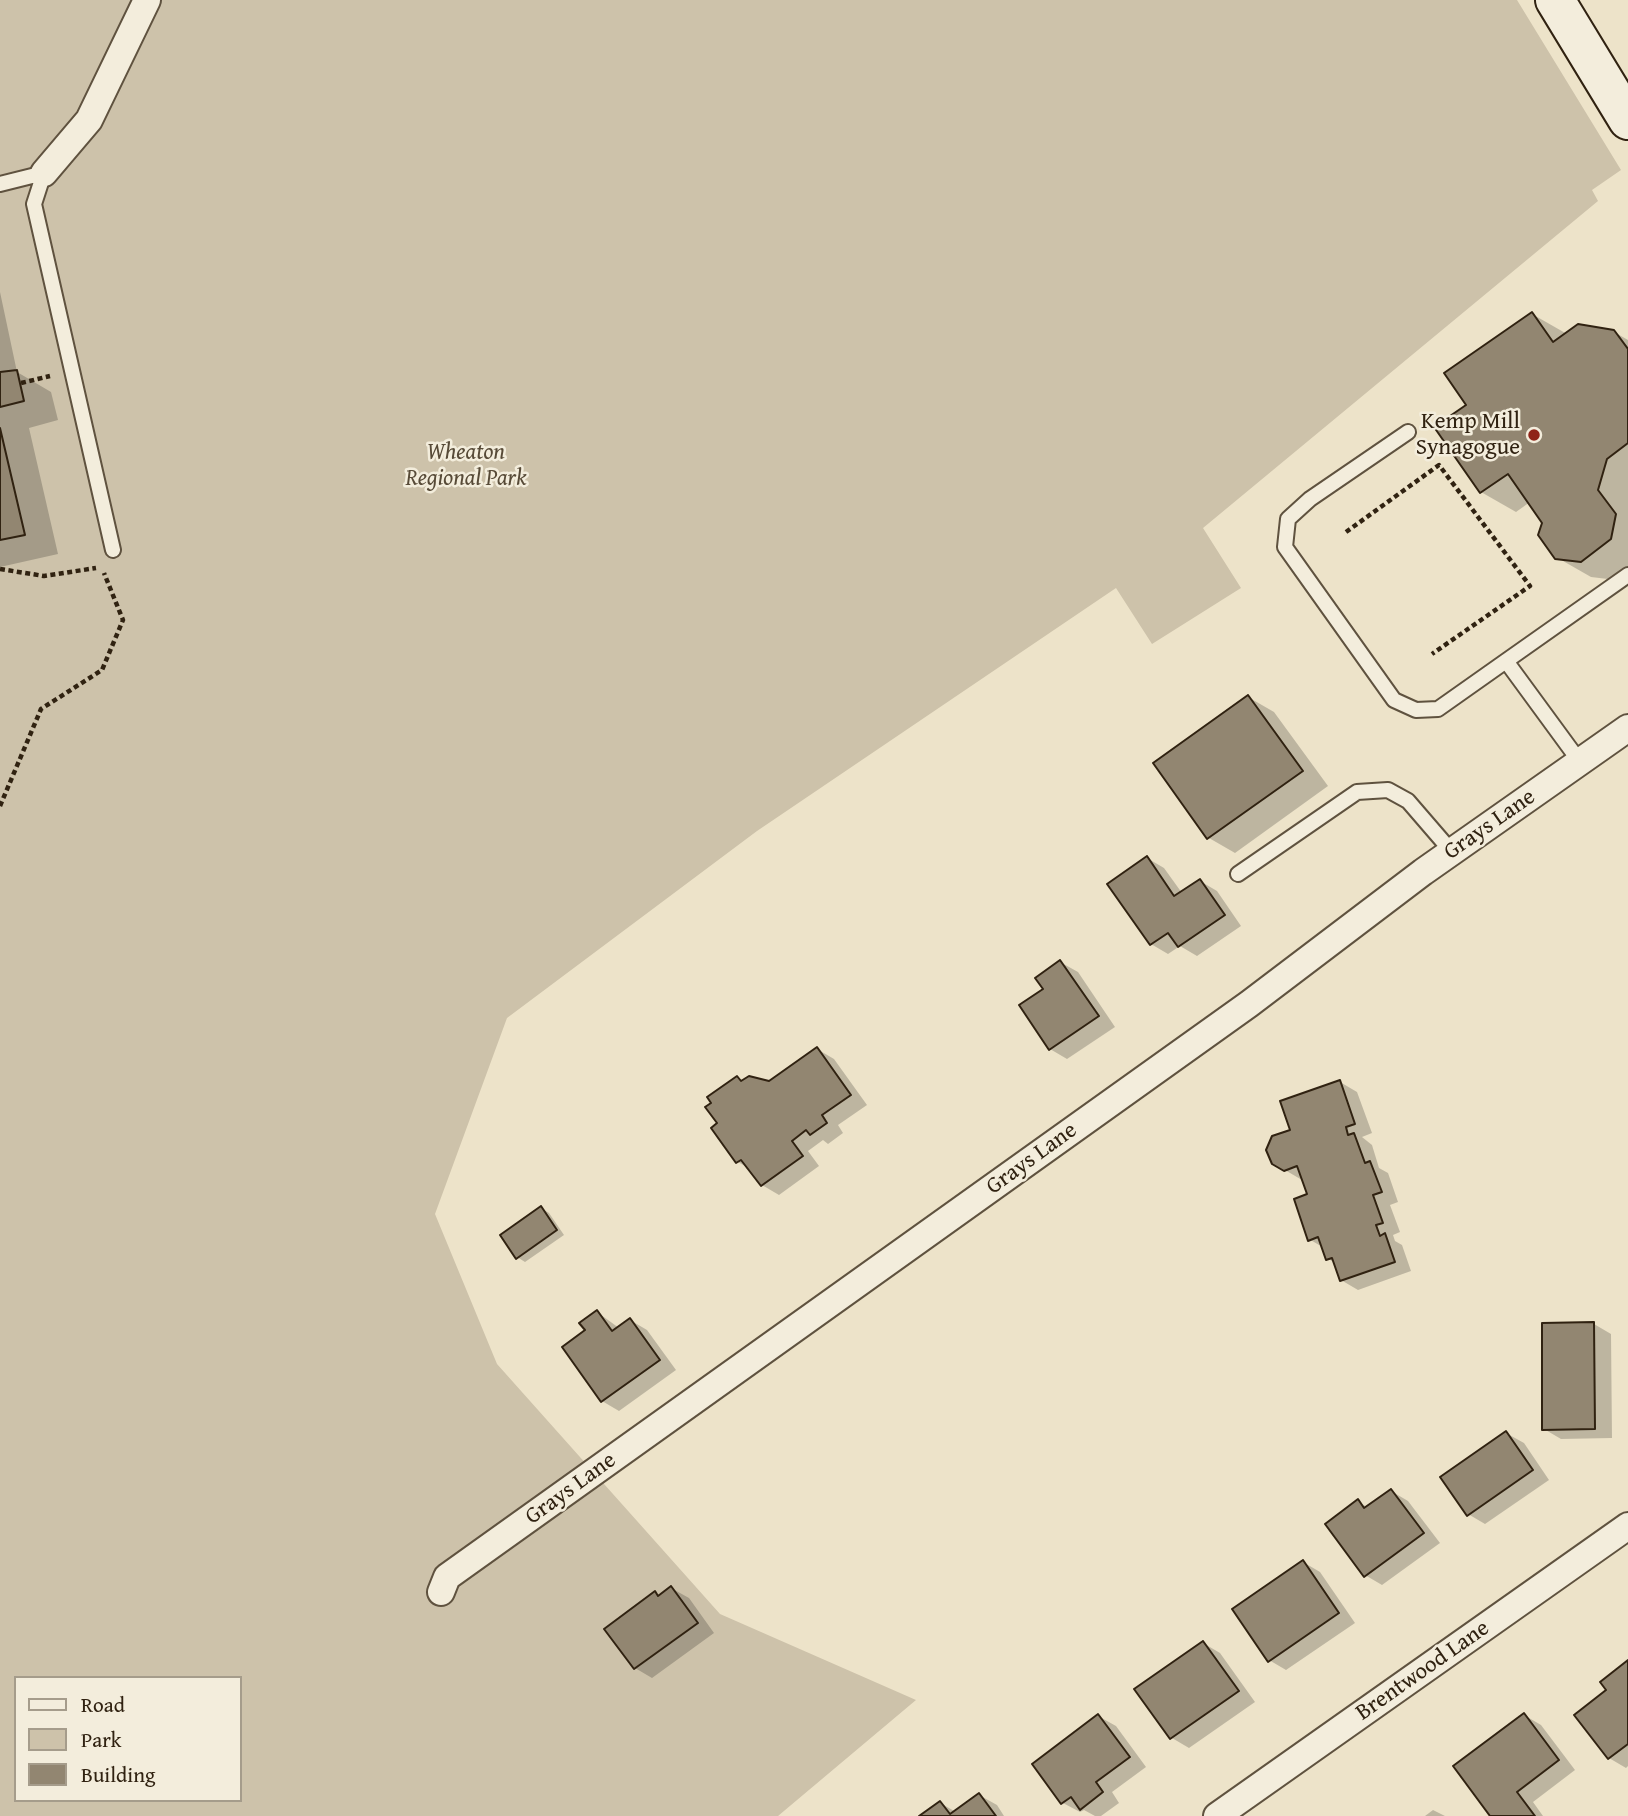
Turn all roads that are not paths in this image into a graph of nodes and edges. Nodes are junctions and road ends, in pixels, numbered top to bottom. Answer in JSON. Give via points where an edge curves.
{"nodes":[{"id":1,"x":147,"y":0,"type":"edge"},
{"id":2,"x":1555,"y":0,"type":"edge"},
{"id":3,"x":1628,"y":120,"type":"edge"},
{"id":4,"x":44,"y":173,"type":"junction"},
{"id":5,"x":0,"y":184,"type":"edge"},
{"id":6,"x":1408,"y":432,"type":"dead end"},
{"id":7,"x":113,"y":550,"type":"dead end"},
{"id":8,"x":1628,"y":575,"type":"edge"},
{"id":9,"x":1506,"y":661,"type":"junction"},
{"id":10,"x":1628,"y":729,"type":"edge"},
{"id":11,"x":1580,"y":762,"type":"junction"},
{"id":12,"x":1452,"y":852,"type":"junction"},
{"id":13,"x":1238,"y":873,"type":"dead end"},
{"id":14,"x":1628,"y":1526,"type":"edge"},
{"id":15,"x":441,"y":1592,"type":"dead end"},
{"id":16,"x":1217,"y":1816,"type":"edge"}],
"edges":[{"from":1,"to":4,"type":"street","via":[[89,120]]},
{"from":2,"to":3,"type":"street"},
{"from":4,"to":5,"type":"lane"},
{"from":4,"to":7,"type":"lane","via":[[34,204]]},
{"from":6,"to":9,"type":"lane","via":[[1288,519],[1285,547],[1394,700],[1416,710],[1438,709]]},
{"from":8,"to":9,"type":"lane"},
{"from":9,"to":11,"type":"lane"},
{"from":10,"to":11,"type":"street","name":"Grays Lane"},
{"from":11,"to":12,"type":"street","name":"Grays Lane"},
{"from":12,"to":13,"type":"lane","via":[[1408,801],[1388,790],[1357,792]]},
{"from":12,"to":15,"type":"street","name":"Grays Lane","via":[[1249,1004],[447,1577]]},
{"from":14,"to":16,"type":"street","name":"Brentwood Lane"}]}
